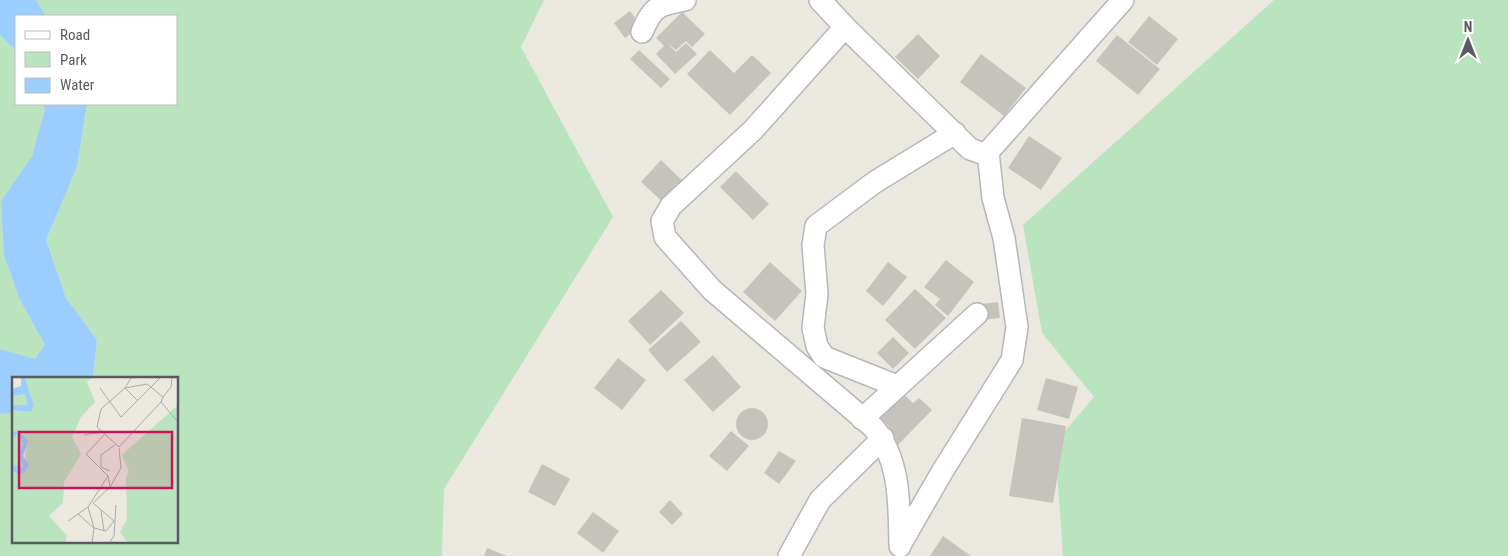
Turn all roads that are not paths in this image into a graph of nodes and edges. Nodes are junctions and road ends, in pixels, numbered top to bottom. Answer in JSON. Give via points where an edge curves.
{"nodes":[{"id":1,"x":685,"y":0,"type":"edge"},
{"id":2,"x":820,"y":0,"type":"edge"},
{"id":3,"x":1123,"y":0,"type":"edge"},
{"id":4,"x":845,"y":27,"type":"junction"},
{"id":5,"x":642,"y":32,"type":"dead end"},
{"id":6,"x":955,"y":133,"type":"junction"},
{"id":7,"x":988,"y":152,"type":"junction"},
{"id":8,"x":978,"y":314,"type":"dead end"},
{"id":9,"x":897,"y":386,"type":"junction"},
{"id":10,"x":862,"y":419,"type":"junction"},
{"id":11,"x":883,"y":438,"type":"junction"},
{"id":12,"x":894,"y":551,"type":"edge"},
{"id":13,"x":789,"y":556,"type":"edge"}],
"edges":[{"from":1,"to":5,"type":"street","via":[[663,4],[652,11]]},
{"from":2,"to":4,"type":"street"},
{"from":3,"to":7,"type":"street"},
{"from":4,"to":6,"type":"street"},
{"from":4,"to":10,"type":"street","via":[[753,130],[672,206],[662,221],[665,237],[712,290]]},
{"from":6,"to":7,"type":"street","via":[[970,149]]},
{"from":6,"to":9,"type":"street","via":[[875,182],[816,226],[813,245],[817,294],[813,328],[817,346],[824,357]]},
{"from":7,"to":12,"type":"street","via":[[993,198],[1004,238],[1017,327],[1012,360]]},
{"from":8,"to":9,"type":"street"},
{"from":9,"to":10,"type":"street"},
{"from":10,"to":11,"type":"street"},
{"from":11,"to":12,"type":"street","via":[[891,454],[899,505]]},
{"from":11,"to":13,"type":"street","via":[[820,500]]}]}
